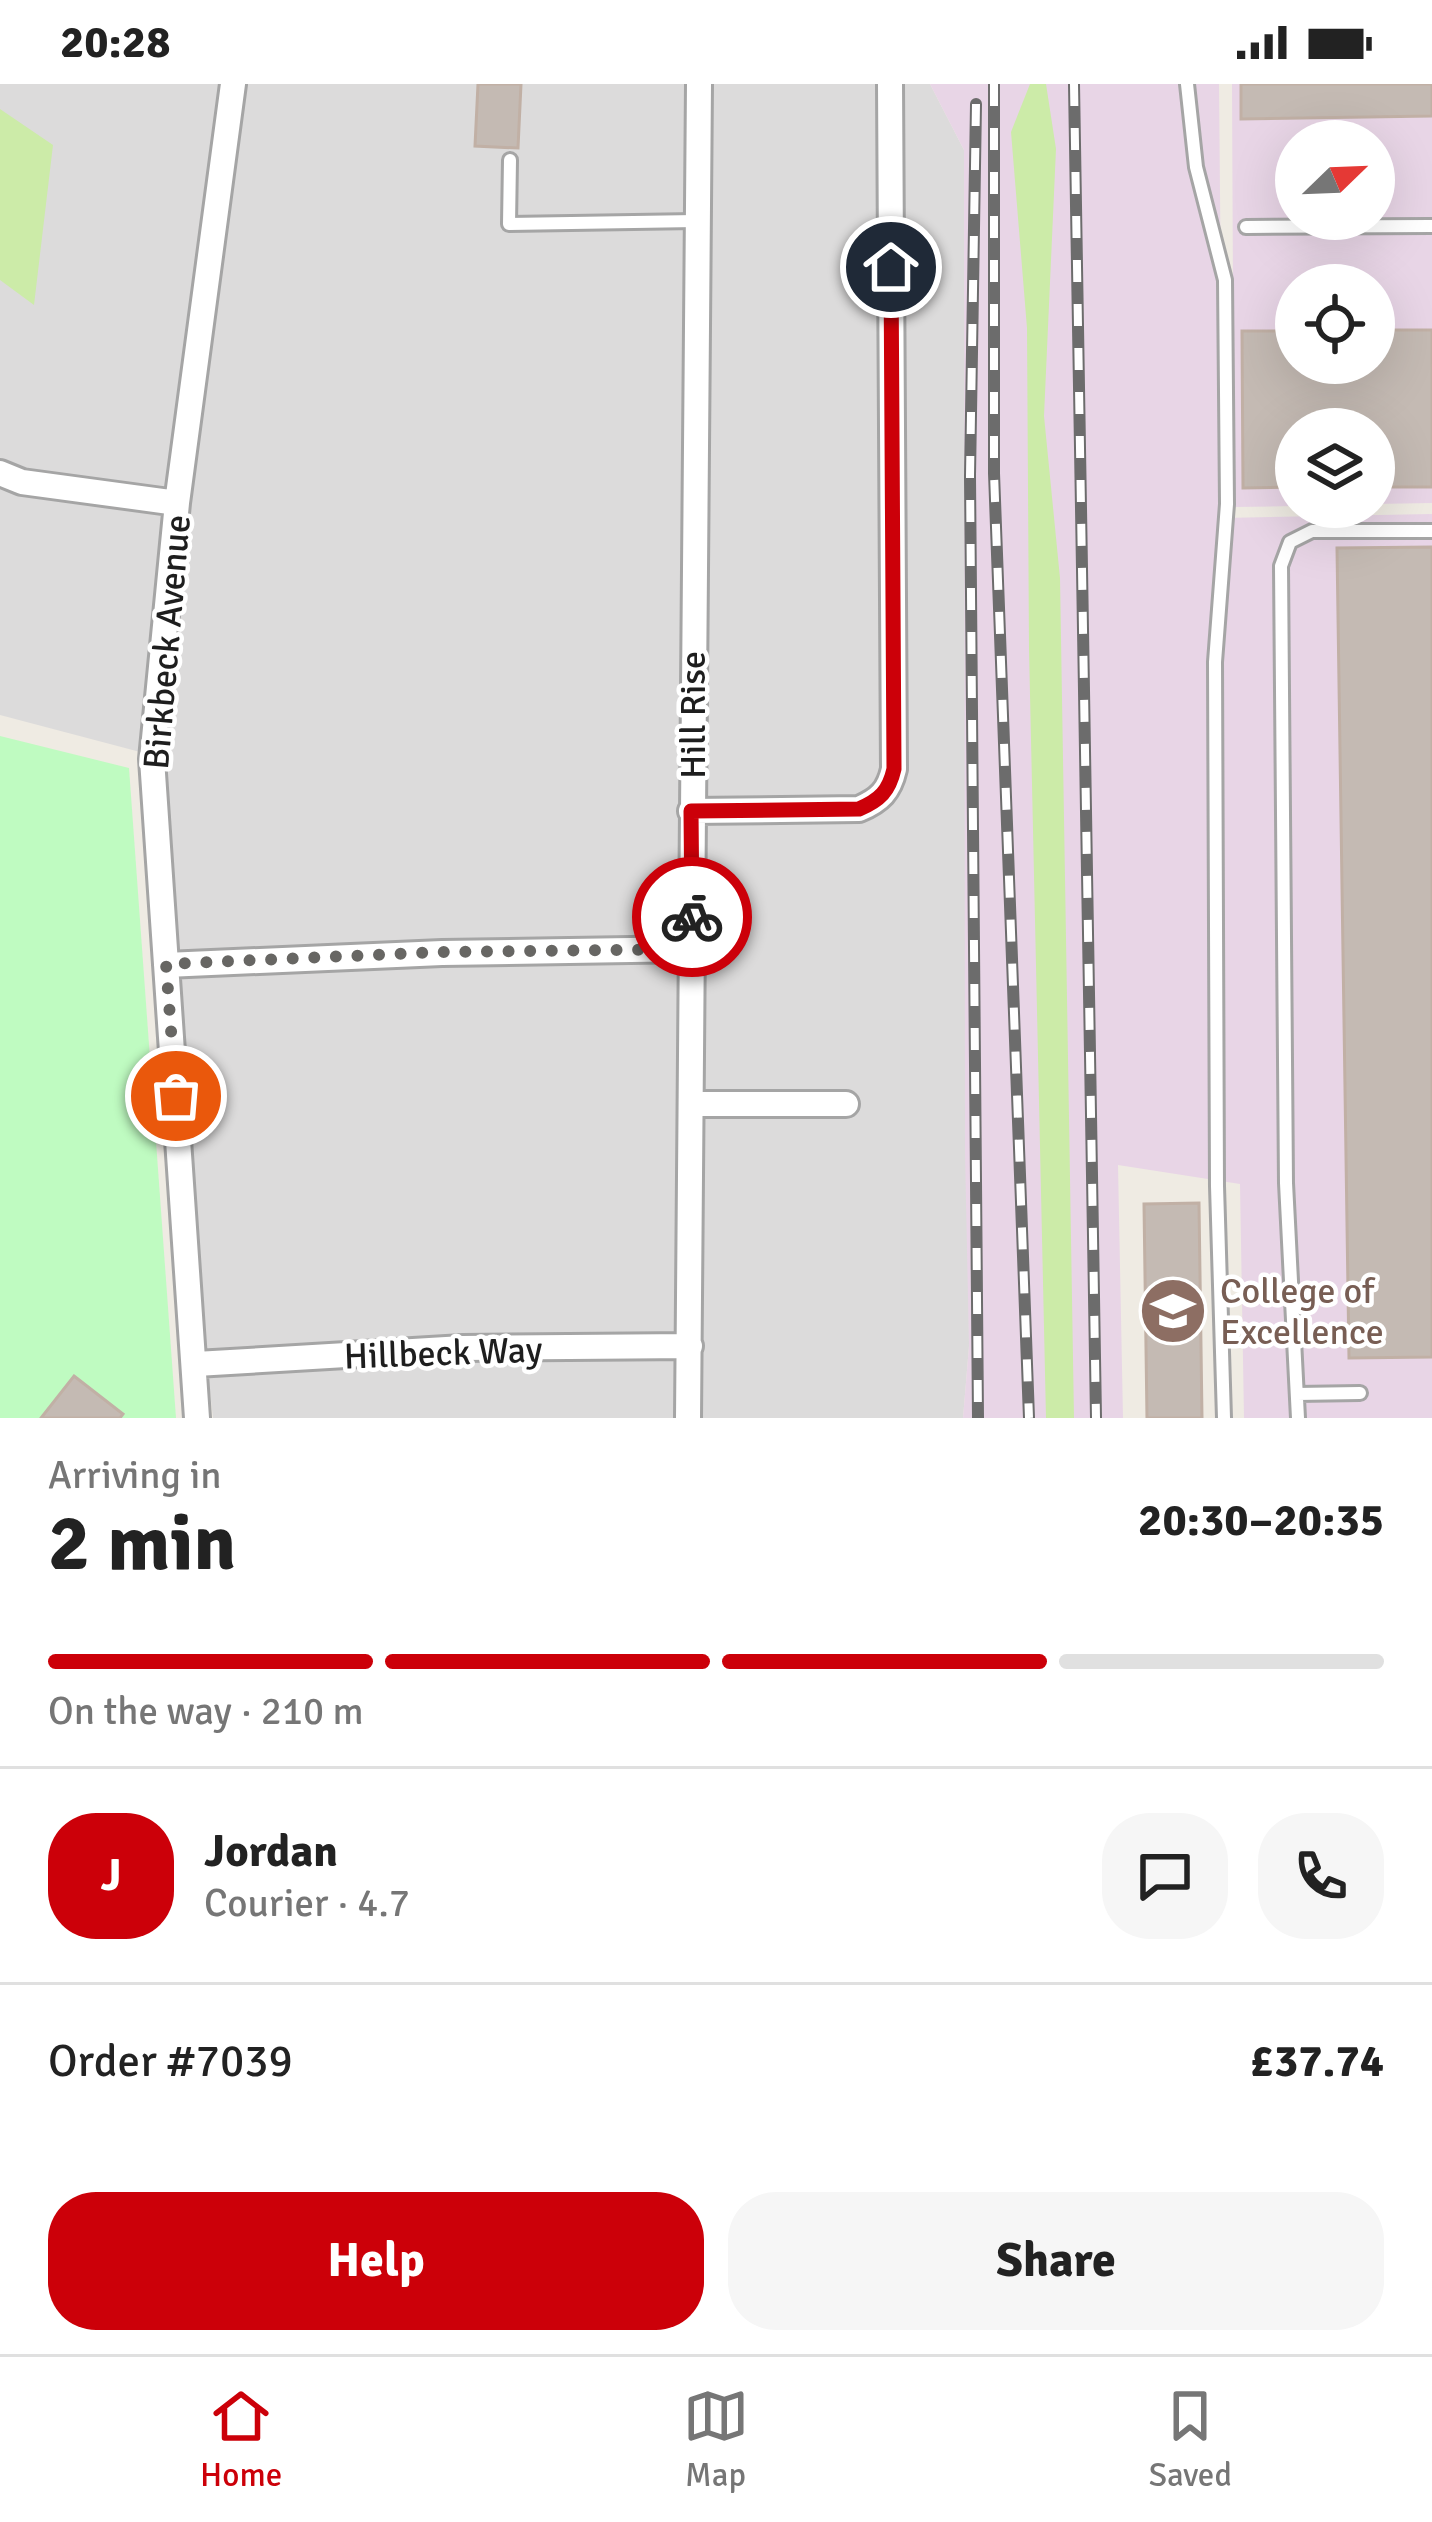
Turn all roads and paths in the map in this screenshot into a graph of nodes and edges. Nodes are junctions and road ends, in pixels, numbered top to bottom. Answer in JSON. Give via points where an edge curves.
{"nodes":[{"id":1,"x":233,"y":84,"type":"edge"},
{"id":2,"x":699,"y":84,"type":"edge"},
{"id":3,"x":890,"y":84,"type":"edge"},
{"id":4,"x":1187,"y":84,"type":"edge"},
{"id":5,"x":510,"y":160,"type":"dead end"},
{"id":6,"x":696,"y":221,"type":"junction"},
{"id":7,"x":1432,"y":226,"type":"edge"},
{"id":8,"x":1246,"y":227,"type":"dead end"},
{"id":9,"x":0,"y":473,"type":"edge"},
{"id":10,"x":177,"y":503,"type":"junction"},
{"id":11,"x":1432,"y":531,"type":"edge"},
{"id":12,"x":691,"y":811,"type":"junction"},
{"id":13,"x":692,"y":949,"type":"junction"},
{"id":14,"x":166,"y":964,"type":"junction"},
{"id":15,"x":692,"y":1104,"type":"junction"},
{"id":16,"x":846,"y":1104,"type":"dead end"},
{"id":17,"x":690,"y":1346,"type":"junction"},
{"id":18,"x":196,"y":1364,"type":"junction"},
{"id":19,"x":1360,"y":1393,"type":"dead end"},
{"id":20,"x":1297,"y":1394,"type":"junction"},
{"id":21,"x":197,"y":1418,"type":"edge"},
{"id":22,"x":688,"y":1418,"type":"edge"},
{"id":23,"x":1224,"y":1418,"type":"edge"},
{"id":24,"x":1298,"y":1418,"type":"edge"}],
"edges":[{"from":1,"to":10,"type":"street","name":"Birkbeck Avenue"},
{"from":2,"to":6,"type":"street","name":"Hill Rise"},
{"from":3,"to":12,"type":"street","via":[[890,788],[859,809]]},
{"from":4,"to":23,"type":"lane","via":[[1196,167],[1225,280],[1227,504],[1215,662]]},
{"from":5,"to":6,"type":"lane","via":[[508,224]]},
{"from":6,"to":12,"type":"street","name":"Hill Rise"},
{"from":7,"to":8,"type":"lane"},
{"from":9,"to":10,"type":"street"},
{"from":10,"to":14,"type":"street","name":"Birkbeck Avenue","via":[[152,759]]},
{"from":11,"to":20,"type":"lane","via":[[1312,531],[1290,542],[1281,566],[1286,1183]]},
{"from":12,"to":13,"type":"street","name":"Hill Rise"},
{"from":13,"to":14,"type":"street"},
{"from":13,"to":15,"type":"street","name":"Hill Rise"},
{"from":14,"to":18,"type":"street","name":"Birkbeck Avenue"},
{"from":15,"to":16,"type":"street"},
{"from":15,"to":17,"type":"street","name":"Hill Rise"},
{"from":17,"to":18,"type":"street","name":"Hillbeck Way","via":[[463,1348]]},
{"from":17,"to":22,"type":"street","name":"Hill Rise"},
{"from":18,"to":21,"type":"street","name":"Birkbeck Avenue"},
{"from":19,"to":20,"type":"lane"},
{"from":20,"to":24,"type":"lane"}]}
